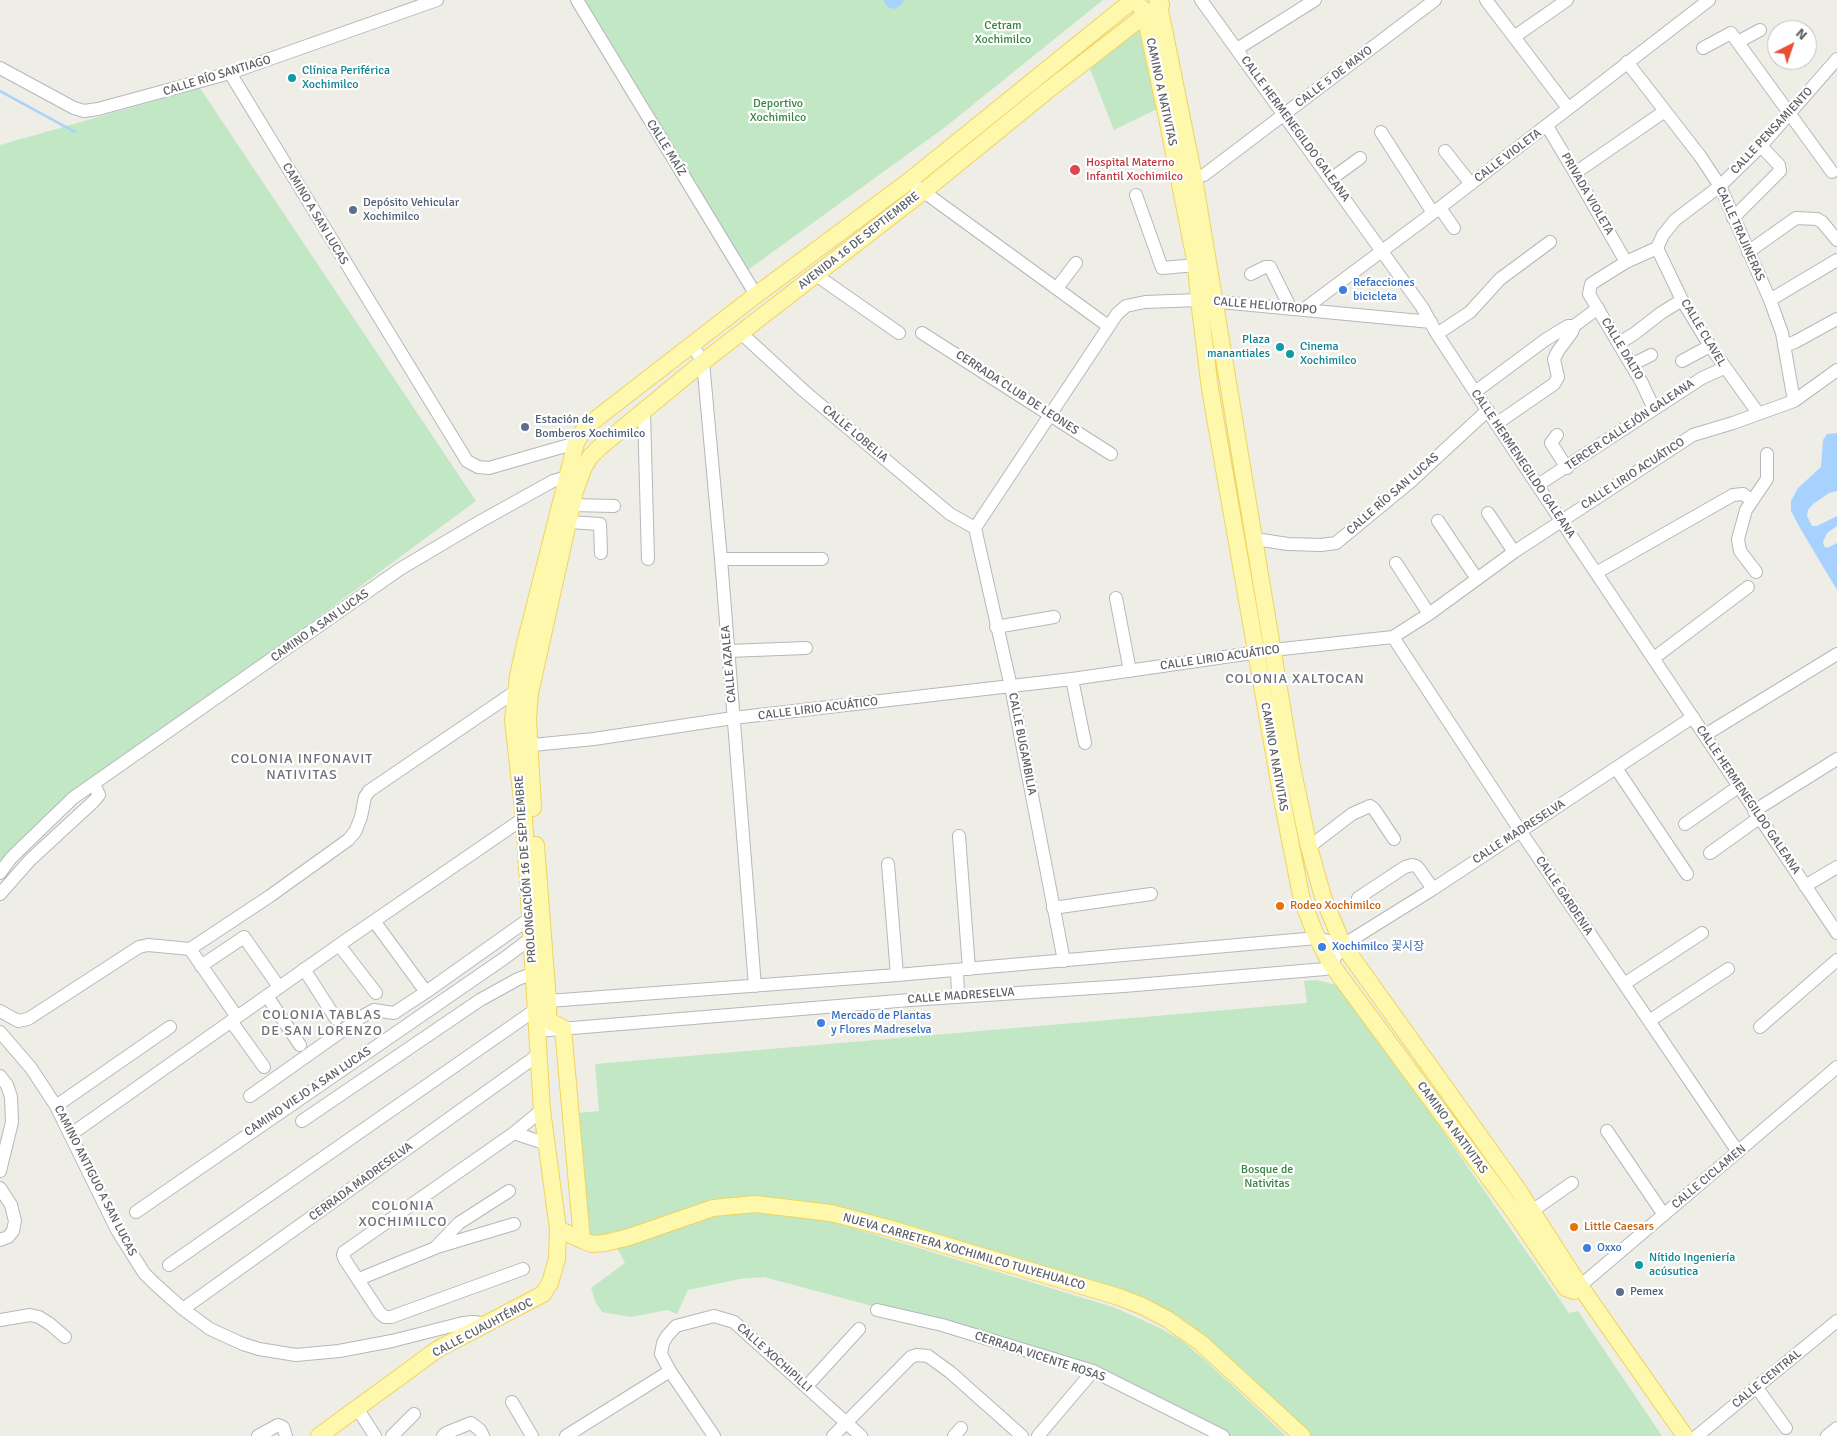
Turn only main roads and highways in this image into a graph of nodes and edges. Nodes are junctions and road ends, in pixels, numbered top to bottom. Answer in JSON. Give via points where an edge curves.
{"nodes":[{"id":1,"x":1135,"y":0,"type":"edge"},
{"id":2,"x":1162,"y":2,"type":"edge"},
{"id":3,"x":1145,"y":15,"type":"junction"},
{"id":4,"x":1042,"y":85,"type":"junction"},
{"id":5,"x":1175,"y":116,"type":"junction"},
{"id":6,"x":994,"y":123,"type":"junction"},
{"id":7,"x":1187,"y":179,"type":"junction"},
{"id":8,"x":1207,"y":301,"type":"junction"},
{"id":9,"x":571,"y":488,"type":"junction"},
{"id":10,"x":522,"y":746,"type":"junction"},
{"id":11,"x":542,"y":1006,"type":"junction"},
{"id":12,"x":558,"y":1229,"type":"junction"},
{"id":13,"x":582,"y":1240,"type":"junction"},
{"id":14,"x":557,"y":1259,"type":"junction"},
{"id":15,"x":1580,"y":1286,"type":"junction"},
{"id":16,"x":319,"y":1436,"type":"edge"},
{"id":17,"x":1302,"y":1436,"type":"edge"},
{"id":18,"x":1685,"y":1436,"type":"edge"}],
"edges":[{"from":1,"to":3,"type":"main road","name":"CAMINO A NATIVITAS"},
{"from":1,"to":4,"type":"main road","name":"AVENIDA 16 DE SEPTIEMBRE"},
{"from":2,"to":3,"type":"main road","name":"AVENIDA 16 DE SEPTIEMBRE"},
{"from":2,"to":5,"type":"main road","name":"CAMINO A NATIVITAS"},
{"from":3,"to":4,"type":"main road","name":"AVENIDA 16 DE SEPTIEMBRE"},
{"from":3,"to":5,"type":"main road","name":"CAMINO A NATIVITAS"},
{"from":4,"to":6,"type":"main road","name":"AVENIDA 16 DE SEPTIEMBRE"},
{"from":5,"to":7,"type":"main road","name":"CAMINO A NATIVITAS"},
{"from":6,"to":9,"type":"main road","name":"AVENIDA 16 DE SEPTIEMBRE","via":[[924,191],[703,362],[600,447]]},
{"from":6,"to":9,"type":"main road","name":"AVENIDA 16 DE SEPTIEMBRE","via":[[909,180],[592,422],[576,443]]},
{"from":7,"to":8,"type":"main road","name":"CAMINO A NATIVITAS"},
{"from":7,"to":8,"type":"main road","name":"CAMINO A NATIVITAS","via":[[1196,265]]},
{"from":8,"to":15,"type":"main road","name":"CAMINO A NATIVITAS","via":[[1255,539],[1292,767],[1323,897],[1343,945],[1532,1212]]},
{"from":8,"to":15,"type":"main road","name":"CAMINO A NATIVITAS","via":[[1210,389],[1302,900],[1331,964],[1514,1212],[1566,1288],[1574,1291]]},
{"from":9,"to":10,"type":"main road","name":"PROLONGACIÓN 16 DE SEPTIEMBRE","via":[[569,522],[530,693]]},
{"from":9,"to":10,"type":"main road","name":"PROLONGACIÓN 16 DE SEPTIEMBRE","via":[[531,616],[516,691],[514,720]]},
{"from":10,"to":11,"type":"main road","name":"PROLONGACIÓN 16 DE SEPTIEMBRE"},
{"from":10,"to":11,"type":"main road","name":"PROLONGACIÓN 16 DE SEPTIEMBRE","via":[[530,938]]},
{"from":11,"to":12,"type":"main road","name":"PROLONGACIÓN 16 DE SEPTIEMBRE","via":[[536,1031],[542,1110]]},
{"from":11,"to":13,"type":"main road","name":"PROLONGACIÓN 16 DE SEPTIEMBRE","via":[[551,1022],[563,1028]]},
{"from":12,"to":13,"type":"main road"},
{"from":12,"to":14,"type":"main road","name":"CALLE CUAUHTÉMOC"},
{"from":13,"to":14,"type":"main road"},
{"from":13,"to":17,"type":"main road","name":"NUEVA CARRETERA XOCHIMILCO TULYEHUALCO","via":[[592,1244],[605,1243],[713,1208],[755,1204],[831,1214],[888,1228],[1142,1306],[1201,1343]]},
{"from":14,"to":16,"type":"main road","name":"CALLE CUAUHTÉMOC","via":[[543,1294],[438,1349]]},
{"from":15,"to":18,"type":"main road","name":"CAMINO A NATIVITAS"}]}
